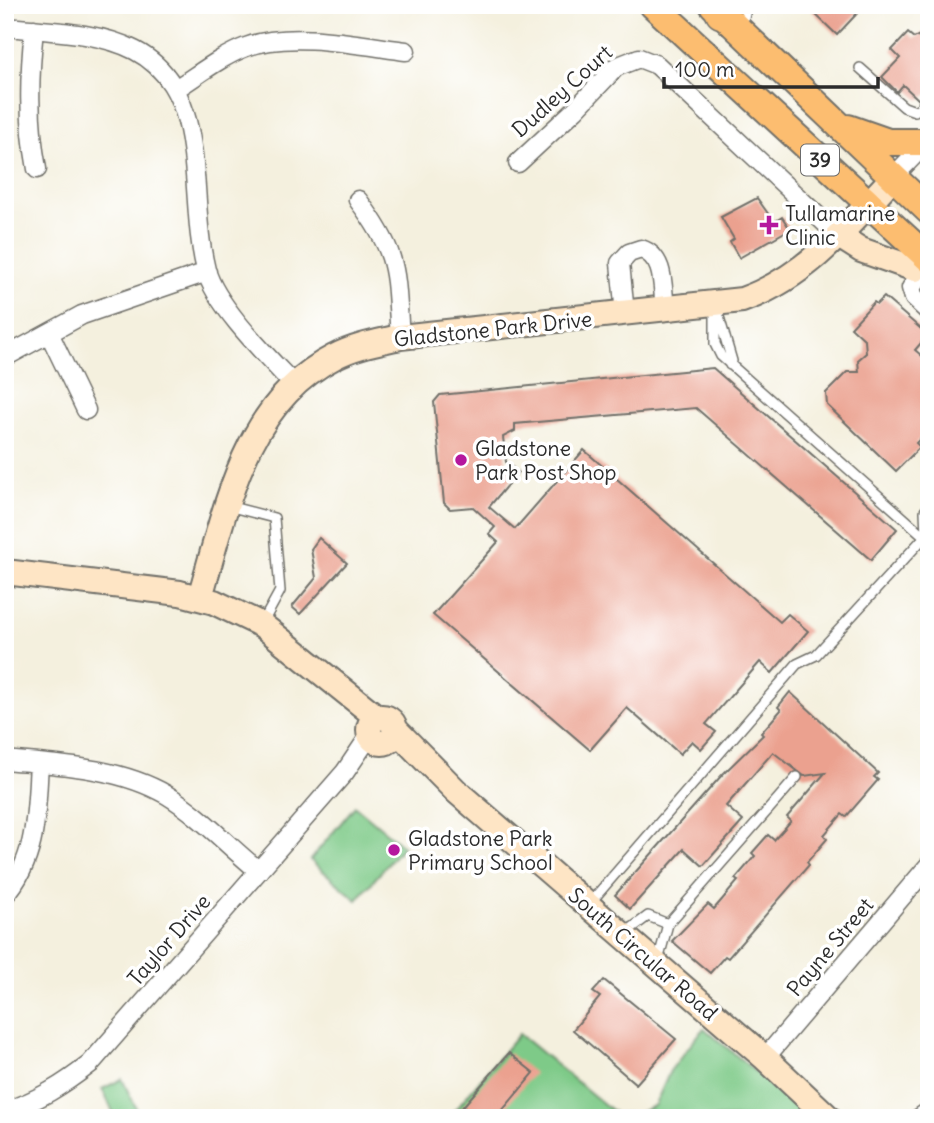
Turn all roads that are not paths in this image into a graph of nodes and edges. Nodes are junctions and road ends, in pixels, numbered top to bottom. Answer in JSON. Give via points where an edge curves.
{"nodes":[{"id":1,"x":653,"y":5,"type":"edge"},
{"id":2,"x":729,"y":12,"type":"edge"},
{"id":3,"x":5,"y":27,"type":"edge"},
{"id":4,"x":34,"y":29,"type":"junction"},
{"id":5,"x":406,"y":51,"type":"dead end"},
{"id":6,"x":860,"y":68,"type":"dead end"},
{"id":7,"x":177,"y":89,"type":"junction"},
{"id":8,"x":929,"y":101,"type":"edge"},
{"id":9,"x":840,"y":126,"type":"junction"},
{"id":10,"x":928,"y":141,"type":"edge"},
{"id":11,"x":518,"y":163,"type":"dead end"},
{"id":12,"x":37,"y":169,"type":"dead end"},
{"id":13,"x":893,"y":177,"type":"junction"},
{"id":14,"x":358,"y":200,"type":"dead end"},
{"id":15,"x":924,"y":202,"type":"edge"},
{"id":16,"x":868,"y":205,"type":"junction"},
{"id":17,"x":839,"y":236,"type":"junction"},
{"id":18,"x":929,"y":261,"type":"edge"},
{"id":19,"x":207,"y":272,"type":"junction"},
{"id":20,"x":715,"y":305,"type":"junction"},
{"id":21,"x":664,"y":310,"type":"junction"},
{"id":22,"x":929,"y":312,"type":"edge"},
{"id":23,"x":625,"y":314,"type":"junction"},
{"id":24,"x":49,"y":333,"type":"junction"},
{"id":25,"x":400,"y":337,"type":"junction"},
{"id":26,"x":5,"y":357,"type":"edge"},
{"id":27,"x":293,"y":384,"type":"junction"},
{"id":28,"x":86,"y":410,"type":"dead end"},
{"id":29,"x":229,"y":506,"type":"junction"},
{"id":30,"x":929,"y":506,"type":"edge"},
{"id":31,"x":926,"y":534,"type":"edge"},
{"id":32,"x":5,"y":572,"type":"edge"},
{"id":33,"x":200,"y":597,"type":"junction"},
{"id":34,"x":262,"y":625,"type":"junction"},
{"id":35,"x":379,"y":733,"type":"junction"},
{"id":36,"x":5,"y":760,"type":"edge"},
{"id":37,"x":39,"y":763,"type":"junction"},
{"id":38,"x":797,"y":777,"type":"dead end"},
{"id":39,"x":929,"y":865,"type":"edge"},
{"id":40,"x":259,"y":871,"type":"junction"},
{"id":41,"x":5,"y":895,"type":"edge"},
{"id":42,"x":588,"y":906,"type":"junction"},
{"id":43,"x":668,"y":924,"type":"junction"},
{"id":44,"x":623,"y":936,"type":"junction"},
{"id":45,"x":656,"y":965,"type":"junction"},
{"id":46,"x":765,"y":1058,"type":"junction"},
{"id":47,"x":5,"y":1111,"type":"edge"},
{"id":48,"x":929,"y":1111,"type":"edge"},
{"id":49,"x":829,"y":1118,"type":"edge"},
{"id":50,"x":919,"y":1118,"type":"edge"}],
"edges":[{"from":1,"to":16,"type":"main road","number":"39"},
{"from":2,"to":9,"type":"main road","number":"39"},
{"from":3,"to":4,"type":"street"},
{"from":4,"to":7,"type":"street","via":[[100,36],[123,44],[144,55]]},
{"from":4,"to":12,"type":"street","via":[[29,129]]},
{"from":5,"to":7,"type":"street","via":[[269,41],[230,54]]},
{"from":6,"to":8,"type":"lane","via":[[904,107],[915,111]]},
{"from":7,"to":19,"type":"street","via":[[192,146]]},
{"from":9,"to":10,"type":"main road","via":[[888,142]]},
{"from":9,"to":13,"type":"main road","number":"39"},
{"from":10,"to":13,"type":"street"},
{"from":11,"to":17,"type":"street","name":"Dudley Court","via":[[616,67],[639,58],[657,65]]},
{"from":13,"to":15,"type":"main road","number":"39"},
{"from":13,"to":16,"type":"street","name":"Gladstone Park Drive"},
{"from":14,"to":25,"type":"street","via":[[391,251]]},
{"from":16,"to":17,"type":"street","name":"Gladstone Park Drive"},
{"from":16,"to":18,"type":"main road","number":"39"},
{"from":17,"to":18,"type":"street","via":[[861,250],[915,269]]},
{"from":17,"to":20,"type":"street","name":"Gladstone Park Drive","via":[[780,284],[742,300]]},
{"from":18,"to":22,"type":"street","via":[[911,288],[914,298]]},
{"from":19,"to":24,"type":"street","via":[[82,315]]},
{"from":19,"to":27,"type":"street","via":[[230,312]]},
{"from":20,"to":21,"type":"street","name":"Gladstone Park Drive"},
{"from":20,"to":31,"type":"lane","via":[[730,365]]},
{"from":21,"to":23,"type":"street","name":"Gladstone Park Drive"},
{"from":21,"to":23,"type":"street","via":[[659,265],[653,254],[641,249],[620,263]]},
{"from":23,"to":25,"type":"street","name":"Gladstone Park Drive"},
{"from":24,"to":26,"type":"street"},
{"from":24,"to":28,"type":"street"},
{"from":25,"to":27,"type":"street","name":"Gladstone Park Drive","via":[[335,356]]},
{"from":27,"to":29,"type":"street","name":"Gladstone Park Drive","via":[[257,430]]},
{"from":29,"to":33,"type":"street","name":"Gladstone Park Drive"},
{"from":29,"to":34,"type":"lane","via":[[274,518],[281,591]]},
{"from":30,"to":31,"type":"lane"},
{"from":31,"to":42,"type":"lane","via":[[816,655],[797,664]]},
{"from":32,"to":33,"type":"street","name":"South Circular Road"},
{"from":33,"to":34,"type":"street","name":"South Circular Road"},
{"from":34,"to":35,"type":"street","name":"South Circular Road"},
{"from":35,"to":40,"type":"street","name":"Taylor Drive"},
{"from":35,"to":42,"type":"street","name":"South Circular Road","via":[[456,792]]},
{"from":36,"to":37,"type":"street"},
{"from":37,"to":40,"type":"street","via":[[118,775],[169,796]]},
{"from":37,"to":41,"type":"street","via":[[34,833],[24,867]]},
{"from":38,"to":43,"type":"lane"},
{"from":39,"to":46,"type":"street","name":"Payne Street"},
{"from":40,"to":47,"type":"street","name":"Taylor Drive","via":[[90,1064],[64,1085]]},
{"from":42,"to":44,"type":"street","name":"South Circular Road"},
{"from":43,"to":44,"type":"lane","via":[[648,916]]},
{"from":43,"to":45,"type":"lane"},
{"from":44,"to":45,"type":"street","name":"South Circular Road"},
{"from":45,"to":46,"type":"street","name":"South Circular Road"},
{"from":46,"to":49,"type":"street","name":"South Circular Road"},
{"from":48,"to":50,"type":"street"}]}
